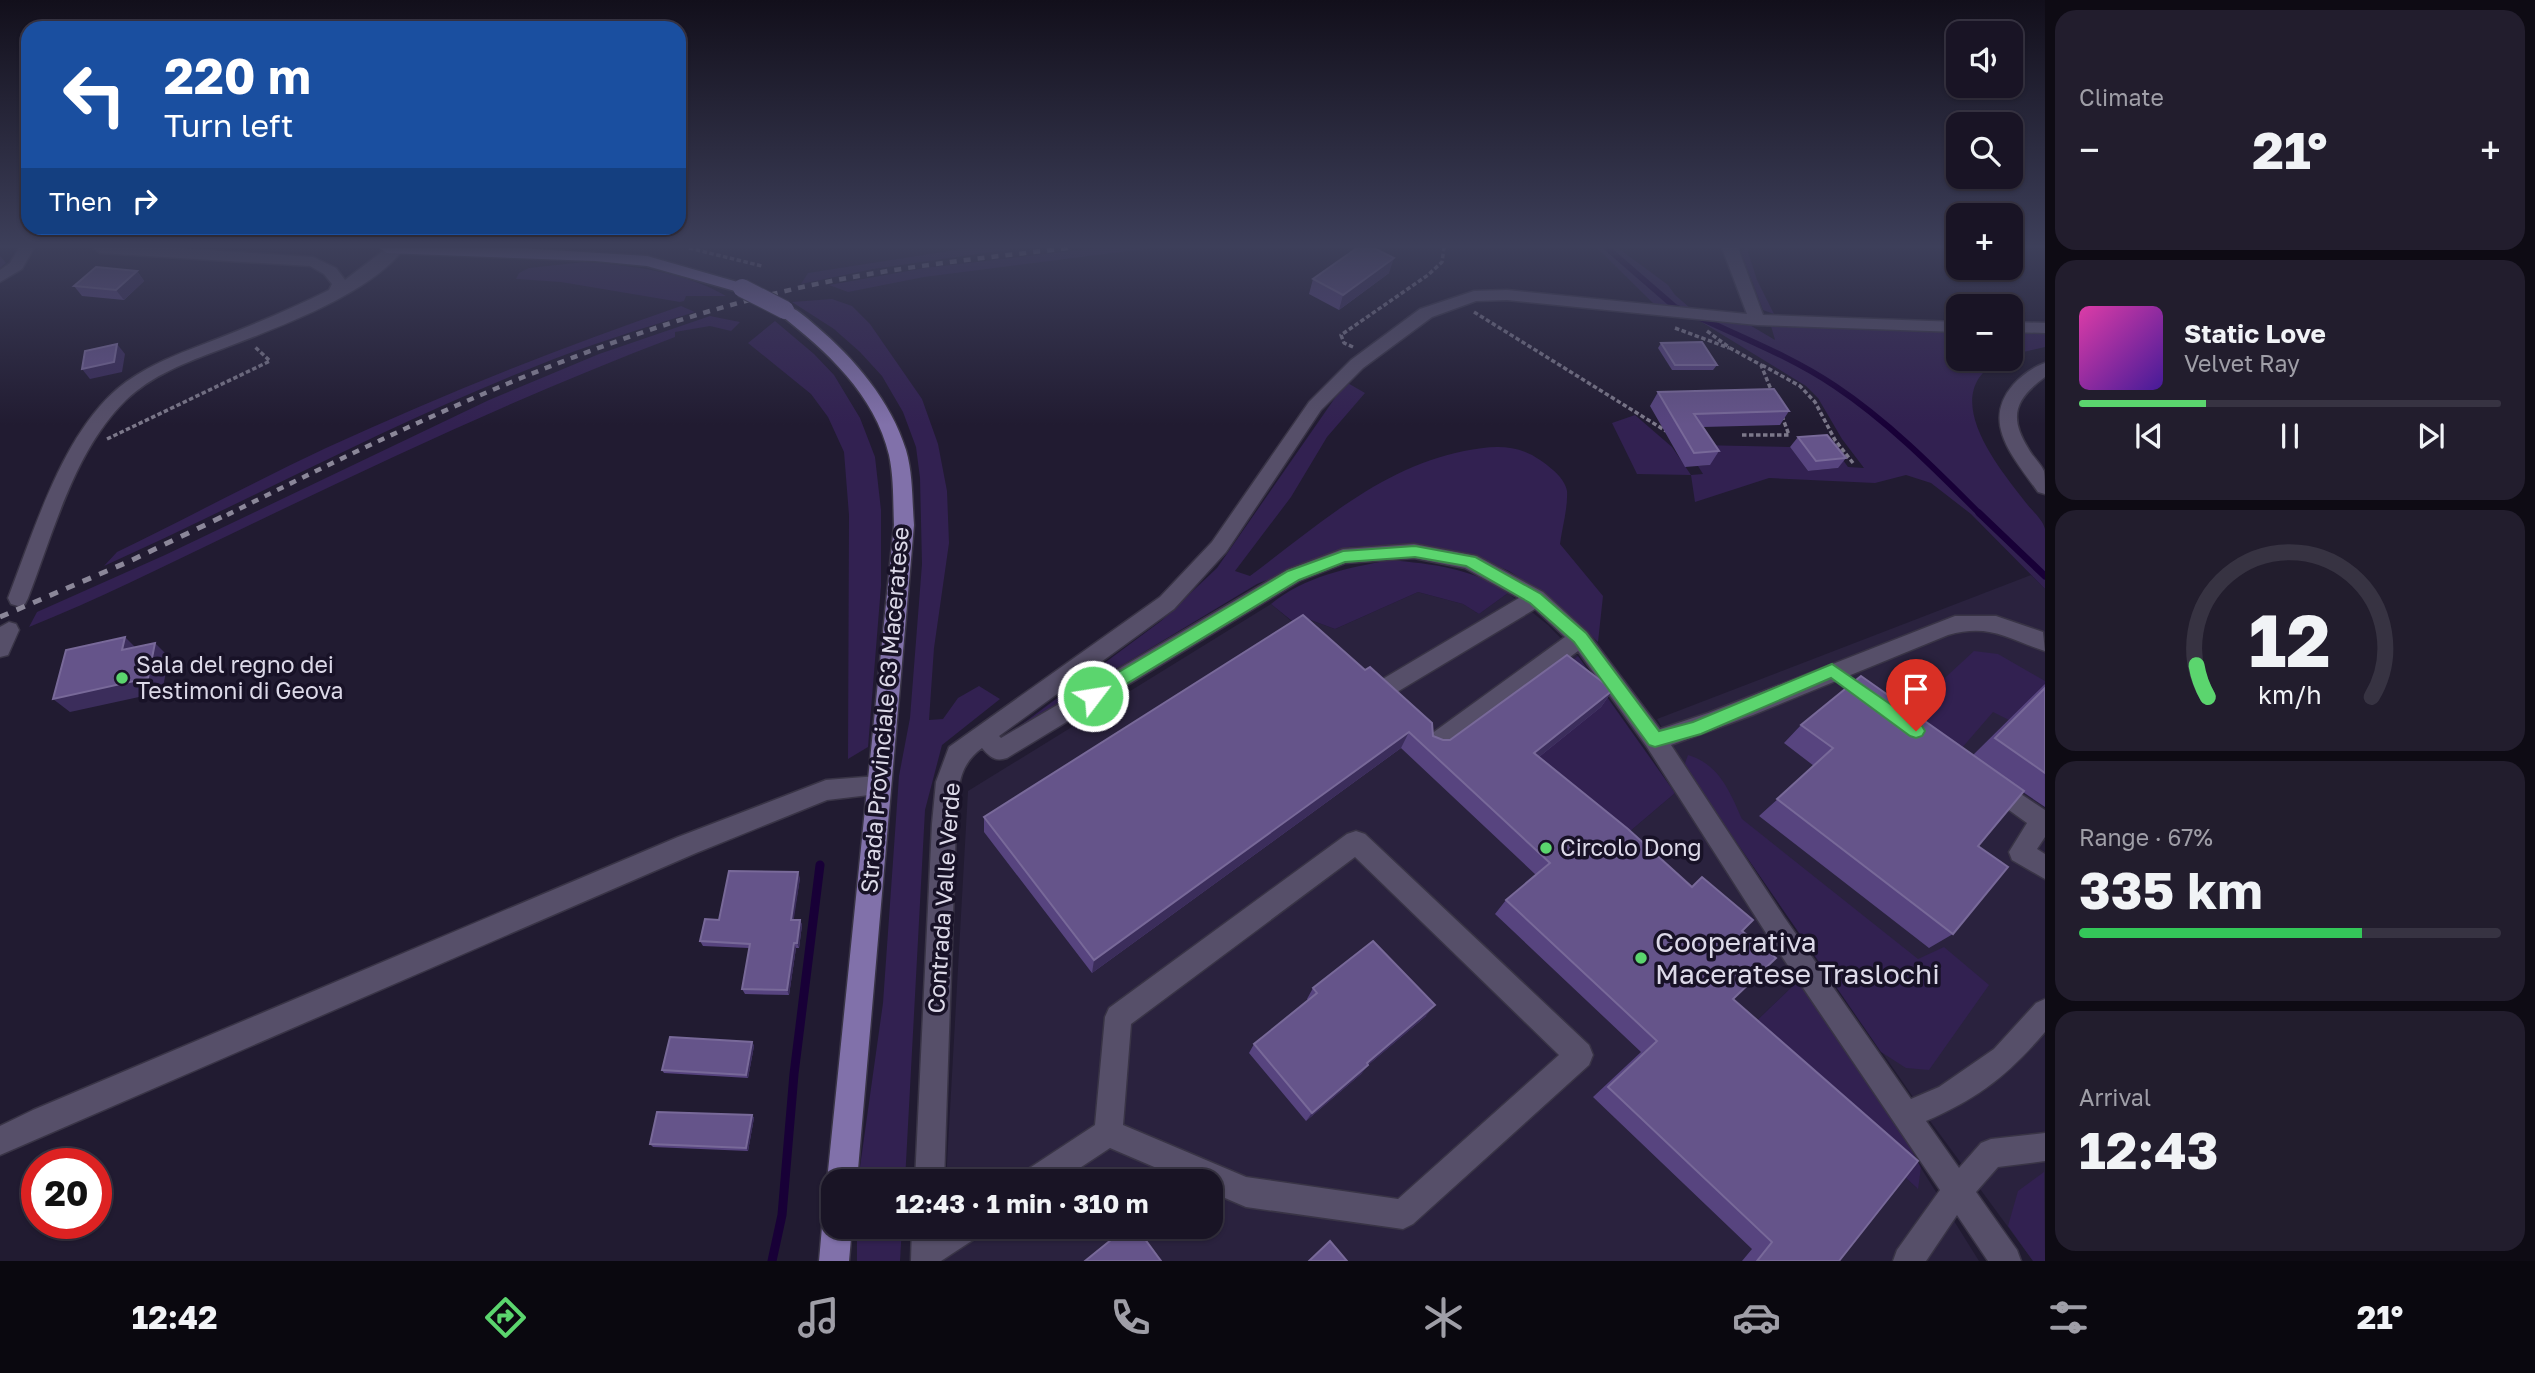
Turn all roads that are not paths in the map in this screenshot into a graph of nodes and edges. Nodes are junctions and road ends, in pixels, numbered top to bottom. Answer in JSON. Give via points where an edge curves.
{"nodes":[{"id":1,"x":305,"y":307,"type":"edge"},
{"id":2,"x":779,"y":307,"type":"edge"},
{"id":3,"x":1440,"y":307,"type":"edge"},
{"id":4,"x":1629,"y":307,"type":"edge"},
{"id":5,"x":1752,"y":307,"type":"edge"},
{"id":6,"x":1757,"y":320,"type":"junction"},
{"id":7,"x":1946,"y":327,"type":"edge"},
{"id":8,"x":2023,"y":327,"type":"edge"},
{"id":9,"x":2045,"y":328,"type":"edge"},
{"id":10,"x":2045,"y":369,"type":"edge"},
{"id":11,"x":2045,"y":487,"type":"edge"},
{"id":12,"x":18,"y":598,"type":"dead end"},
{"id":13,"x":1536,"y":598,"type":"junction"},
{"id":14,"x":1580,"y":638,"type":"junction"},
{"id":15,"x":2045,"y":643,"type":"edge"},
{"id":16,"x":1832,"y":671,"type":"junction"},
{"id":17,"x":1854,"y":687,"type":"edge"},
{"id":18,"x":1384,"y":689,"type":"edge"},
{"id":19,"x":983,"y":734,"type":"junction"},
{"id":20,"x":1655,"y":740,"type":"junction"},
{"id":21,"x":1435,"y":744,"type":"edge"},
{"id":22,"x":1976,"y":774,"type":"edge"},
{"id":23,"x":878,"y":786,"type":"junction"},
{"id":24,"x":2045,"y":868,"type":"edge"},
{"id":25,"x":2045,"y":1012,"type":"edge"},
{"id":26,"x":1906,"y":1115,"type":"junction"},
{"id":27,"x":1108,"y":1133,"type":"junction"},
{"id":28,"x":0,"y":1141,"type":"edge"},
{"id":29,"x":2045,"y":1147,"type":"edge"},
{"id":30,"x":843,"y":1169,"type":"edge"},
{"id":31,"x":930,"y":1169,"type":"edge"},
{"id":32,"x":1053,"y":1169,"type":"edge"},
{"id":33,"x":1958,"y":1190,"type":"junction"},
{"id":34,"x":836,"y":1239,"type":"edge"},
{"id":35,"x":942,"y":1239,"type":"edge"},
{"id":36,"x":926,"y":1247,"type":"edge"},
{"id":37,"x":834,"y":1261,"type":"edge"},
{"id":38,"x":1908,"y":1261,"type":"edge"},
{"id":39,"x":2006,"y":1261,"type":"edge"}],
"edges":[{"from":1,"to":12,"type":"street","via":[[178,360],[119,397],[86,442]]},
{"from":2,"to":23,"type":"main road","name":"Strada Provinciale 63 Maceratese","bridge":true,"via":[[823,338],[864,384],[896,447],[905,525]]},
{"from":3,"to":19,"type":"street","name":"Contrada Valle Verde","via":[[1369,355],[1315,406],[1219,547],[1190,581],[1143,622]]},
{"from":4,"to":6,"type":"street","name":"Contrada Valle Verde"},
{"from":5,"to":6,"type":"street"},
{"from":6,"to":7,"type":"street","name":"Contrada Valle Verde"},
{"from":8,"to":9,"type":"street"},
{"from":10,"to":11,"type":"street","via":[[2009,398],[2006,418],[2018,449]]},
{"from":13,"to":14,"type":"street"},
{"from":13,"to":18,"type":"street"},
{"from":13,"to":19,"type":"street","via":[[1470,561],[1415,551],[1343,556],[1294,575],[999,751]]},
{"from":14,"to":20,"type":"street"},
{"from":14,"to":21,"type":"street"},
{"from":15,"to":16,"type":"street","via":[[1993,623],[1961,623]]},
{"from":16,"to":17,"type":"street"},
{"from":16,"to":20,"type":"street","via":[[1695,729]]},
{"from":19,"to":31,"type":"street","name":"Contrada Valle Verde","via":[[957,754],[948,782]]},
{"from":20,"to":26,"type":"street"},
{"from":22,"to":24,"type":"street","via":[[2042,821],[2021,852]]},
{"from":23,"to":28,"type":"street","via":[[826,790],[687,845]]},
{"from":23,"to":30,"type":"main road","name":"Strada Provinciale 63 Maceratese"},
{"from":25,"to":26,"type":"street","via":[[2004,1059],[1949,1097]]},
{"from":26,"to":33,"type":"street"},
{"from":27,"to":27,"type":"street","via":[[1118,1017],[1356,842],[1579,1055],[1403,1214],[1246,1192]]},
{"from":27,"to":32,"type":"street"},
{"from":29,"to":33,"type":"street","via":[[1992,1153]]},
{"from":33,"to":38,"type":"street"},
{"from":33,"to":39,"type":"street"},
{"from":34,"to":37,"type":"main road"},
{"from":35,"to":36,"type":"street"}]}
